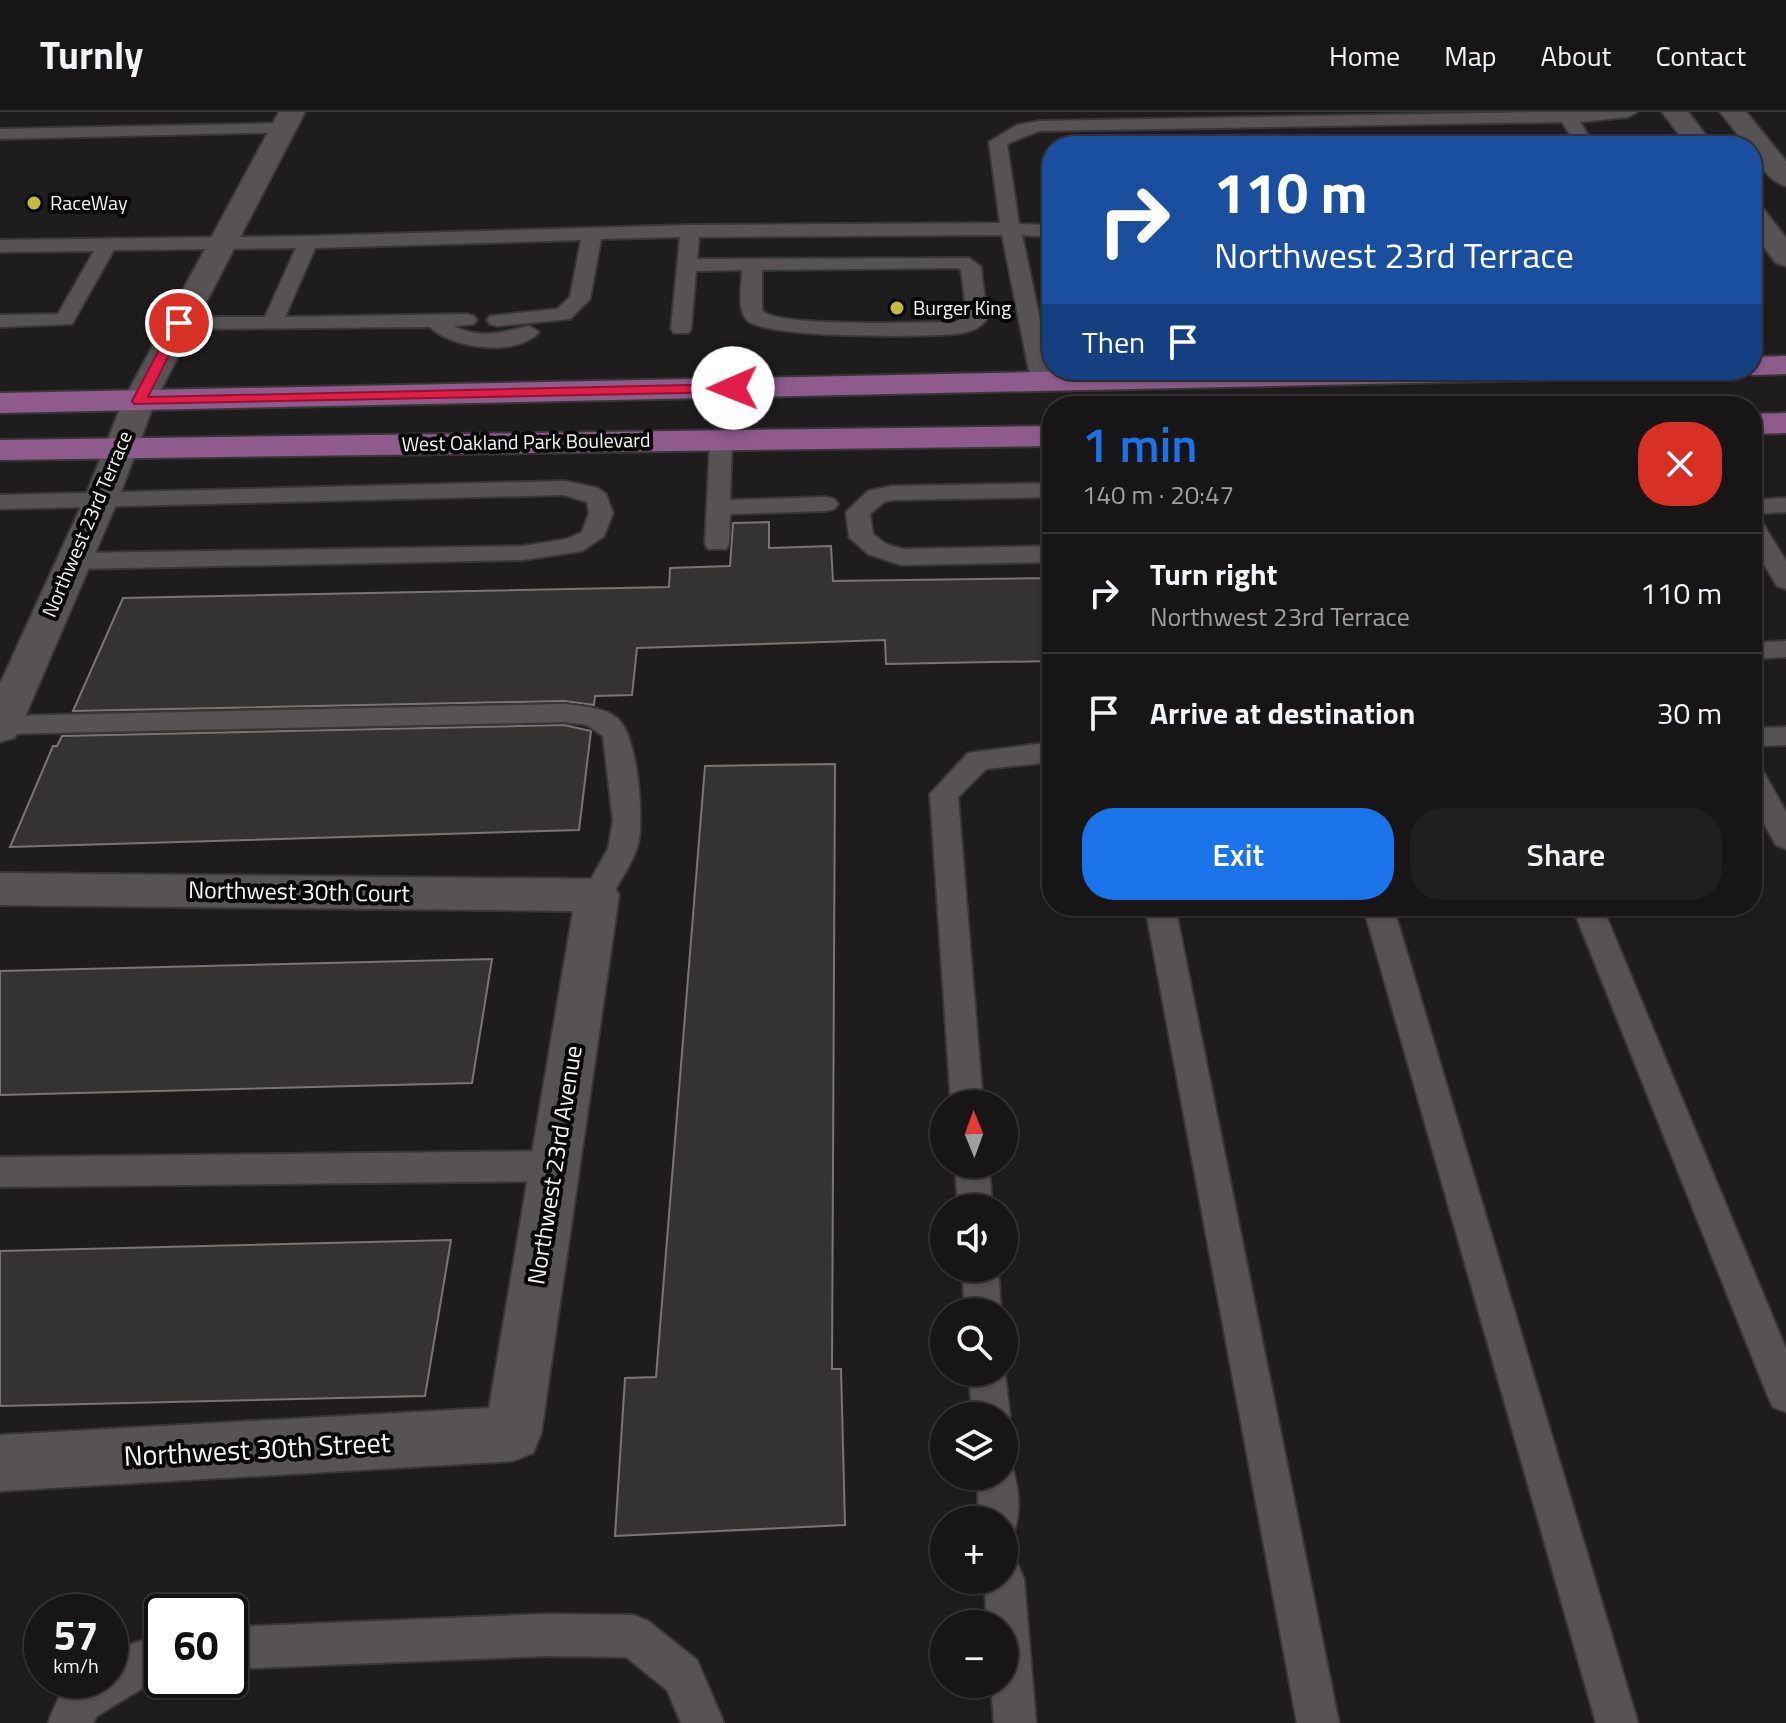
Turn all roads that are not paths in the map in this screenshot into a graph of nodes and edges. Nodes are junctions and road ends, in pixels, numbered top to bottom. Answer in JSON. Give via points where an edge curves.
{"nodes":[{"id":1,"x":1628,"y":112,"type":"edge"},
{"id":2,"x":1675,"y":112,"type":"edge"},
{"id":3,"x":1733,"y":112,"type":"edge"},
{"id":4,"x":1568,"y":117,"type":"junction"},
{"id":5,"x":289,"y":120,"type":"edge"},
{"id":6,"x":0,"y":134,"type":"edge"},
{"id":7,"x":1580,"y":136,"type":"edge"},
{"id":8,"x":1693,"y":136,"type":"edge"},
{"id":9,"x":1752,"y":136,"type":"edge"},
{"id":10,"x":1762,"y":148,"type":"edge"},
{"id":11,"x":1786,"y":178,"type":"edge"},
{"id":12,"x":1762,"y":226,"type":"edge"},
{"id":13,"x":959,"y":227,"type":"junction"},
{"id":14,"x":690,"y":231,"type":"junction"},
{"id":15,"x":1011,"y":231,"type":"junction"},
{"id":16,"x":1042,"y":231,"type":"edge"},
{"id":17,"x":592,"y":234,"type":"junction"},
{"id":18,"x":308,"y":242,"type":"junction"},
{"id":19,"x":223,"y":243,"type":"junction"},
{"id":20,"x":107,"y":245,"type":"junction"},
{"id":21,"x":0,"y":246,"type":"edge"},
{"id":22,"x":1786,"y":257,"type":"edge"},
{"id":23,"x":962,"y":262,"type":"junction"},
{"id":24,"x":687,"y":265,"type":"junction"},
{"id":25,"x":752,"y":265,"type":"junction"},
{"id":26,"x":545,"y":317,"type":"junction"},
{"id":27,"x":467,"y":320,"type":"dead end"},
{"id":28,"x":497,"y":320,"type":"dead end"},
{"id":29,"x":0,"y":321,"type":"edge"},
{"id":30,"x":434,"y":321,"type":"junction"},
{"id":31,"x":179,"y":323,"type":"junction"},
{"id":32,"x":272,"y":323,"type":"junction"},
{"id":33,"x":681,"y":329,"type":"dead end"},
{"id":34,"x":1786,"y":365,"type":"edge"},
{"id":35,"x":1762,"y":366,"type":"edge"},
{"id":36,"x":1093,"y":380,"type":"edge"},
{"id":37,"x":1042,"y":381,"type":"junction"},
{"id":38,"x":139,"y":401,"type":"junction"},
{"id":39,"x":0,"y":403,"type":"edge"},
{"id":40,"x":1786,"y":423,"type":"edge"},
{"id":41,"x":1762,"y":424,"type":"edge"},
{"id":42,"x":847,"y":436,"type":"junction"},
{"id":43,"x":1042,"y":436,"type":"edge"},
{"id":44,"x":721,"y":440,"type":"junction"},
{"id":45,"x":120,"y":447,"type":"junction"},
{"id":46,"x":0,"y":450,"type":"edge"},
{"id":47,"x":1042,"y":490,"type":"edge"},
{"id":48,"x":101,"y":500,"type":"junction"},
{"id":49,"x":0,"y":502,"type":"edge"},
{"id":50,"x":826,"y":504,"type":"dead end"},
{"id":51,"x":1786,"y":505,"type":"edge"},
{"id":52,"x":1762,"y":506,"type":"edge"},
{"id":53,"x":718,"y":507,"type":"junction"},
{"id":54,"x":1762,"y":541,"type":"edge"},
{"id":55,"x":717,"y":544,"type":"dead end"},
{"id":56,"x":1042,"y":554,"type":"edge"},
{"id":57,"x":74,"y":561,"type":"junction"},
{"id":58,"x":1786,"y":581,"type":"edge"},
{"id":59,"x":1786,"y":649,"type":"edge"},
{"id":60,"x":1762,"y":650,"type":"edge"},
{"id":61,"x":3,"y":714,"type":"edge"},
{"id":62,"x":1786,"y":736,"type":"edge"},
{"id":63,"x":1762,"y":737,"type":"edge"},
{"id":64,"x":1042,"y":753,"type":"edge"},
{"id":65,"x":1762,"y":794,"type":"edge"},
{"id":66,"x":1786,"y":838,"type":"edge"},
{"id":67,"x":0,"y":889,"type":"edge"},
{"id":68,"x":597,"y":895,"type":"junction"},
{"id":69,"x":1162,"y":916,"type":"edge"},
{"id":70,"x":1381,"y":916,"type":"edge"},
{"id":71,"x":1591,"y":916,"type":"edge"},
{"id":72,"x":966,"y":1090,"type":"edge"},
{"id":73,"x":555,"y":1166,"type":"junction"},
{"id":74,"x":0,"y":1172,"type":"edge"},
{"id":75,"x":1786,"y":1394,"type":"edge"},
{"id":76,"x":513,"y":1434,"type":"joint"},
{"id":77,"x":0,"y":1463,"type":"edge"},
{"id":78,"x":1005,"y":1594,"type":"edge"},
{"id":79,"x":248,"y":1647,"type":"edge"},
{"id":80,"x":144,"y":1660,"type":"edge"},
{"id":81,"x":69,"y":1723,"type":"edge"},
{"id":82,"x":703,"y":1723,"type":"edge"},
{"id":83,"x":1015,"y":1723,"type":"edge"},
{"id":84,"x":1318,"y":1723,"type":"edge"},
{"id":85,"x":1617,"y":1723,"type":"edge"}],
"edges":[{"from":1,"to":4,"type":"lane"},
{"from":2,"to":8,"type":"street"},
{"from":3,"to":9,"type":"street"},
{"from":4,"to":7,"type":"lane"},
{"from":4,"to":15,"type":"lane","via":[[1023,129],[998,142]]},
{"from":5,"to":6,"type":"lane"},
{"from":5,"to":19,"type":"street","name":"Northwest 23rd Terrace"},
{"from":10,"to":11,"type":"street"},
{"from":12,"to":22,"type":"street"},
{"from":13,"to":14,"type":"lane"},
{"from":13,"to":15,"type":"lane"},
{"from":13,"to":23,"type":"lane"},
{"from":14,"to":17,"type":"lane"},
{"from":14,"to":24,"type":"lane"},
{"from":15,"to":16,"type":"lane"},
{"from":15,"to":37,"type":"lane"},
{"from":17,"to":18,"type":"lane"},
{"from":17,"to":26,"type":"lane","via":[[580,299],[563,315]]},
{"from":18,"to":19,"type":"lane"},
{"from":18,"to":32,"type":"lane"},
{"from":19,"to":20,"type":"lane"},
{"from":19,"to":31,"type":"street","name":"Northwest 23rd Terrace"},
{"from":20,"to":21,"type":"lane"},
{"from":20,"to":29,"type":"lane","via":[[65,320]]},
{"from":23,"to":25,"type":"lane"},
{"from":23,"to":25,"type":"lane","via":[[971,267],[977,319],[955,328],[768,324],[755,318],[752,310]]},
{"from":24,"to":25,"type":"lane"},
{"from":24,"to":33,"type":"lane"},
{"from":26,"to":28,"type":"lane"},
{"from":26,"to":30,"type":"lane","via":[[518,337],[483,340],[449,335]]},
{"from":27,"to":30,"type":"lane"},
{"from":30,"to":32,"type":"lane"},
{"from":31,"to":32,"type":"lane"},
{"from":31,"to":38,"type":"street","name":"Northwest 23rd Terrace"},
{"from":34,"to":35,"type":"main road"},
{"from":36,"to":37,"type":"main road"},
{"from":37,"to":38,"type":"main road"},
{"from":37,"to":42,"type":"main road","via":[[978,410]]},
{"from":38,"to":39,"type":"main road"},
{"from":38,"to":45,"type":"street","name":"Northwest 23rd Terrace"},
{"from":40,"to":41,"type":"main road"},
{"from":42,"to":43,"type":"main road","name":"West Oakland Park Boulevard"},
{"from":42,"to":44,"type":"main road","name":"West Oakland Park Boulevard"},
{"from":44,"to":45,"type":"main road","name":"West Oakland Park Boulevard"},
{"from":44,"to":53,"type":"lane"},
{"from":45,"to":46,"type":"main road","name":"West Oakland Park Boulevard"},
{"from":45,"to":48,"type":"street","name":"Northwest 23rd Terrace"},
{"from":47,"to":56,"type":"lane","via":[[892,493],[876,496],[858,512],[861,537],[901,557]]},
{"from":48,"to":49,"type":"lane"},
{"from":48,"to":57,"type":"street","name":"Northwest 23rd Terrace"},
{"from":48,"to":57,"type":"lane","via":[[564,488],[590,493],[598,499],[601,513],[592,536],[573,546],[523,553]]},
{"from":50,"to":53,"type":"lane"},
{"from":51,"to":52,"type":"lane"},
{"from":53,"to":55,"type":"lane"},
{"from":54,"to":58,"type":"lane"},
{"from":57,"to":61,"type":"street","name":"Northwest 23rd Terrace"},
{"from":59,"to":60,"type":"lane"},
{"from":61,"to":68,"type":"lane","via":[[595,717],[616,734],[627,821],[622,849]]},
{"from":62,"to":63,"type":"lane"},
{"from":64,"to":72,"type":"lane","via":[[978,760],[944,794]]},
{"from":65,"to":66,"type":"lane"},
{"from":67,"to":68,"type":"street","name":"Northwest 30th Court"},
{"from":68,"to":73,"type":"street","name":"Northwest 23rd Avenue"},
{"from":69,"to":84,"type":"lane"},
{"from":70,"to":85,"type":"lane"},
{"from":71,"to":75,"type":"lane"},
{"from":73,"to":74,"type":"lane"},
{"from":73,"to":76,"type":"street","name":"Northwest 23rd Avenue"},
{"from":76,"to":77,"type":"street","name":"Northwest 30th Street"},
{"from":78,"to":83,"type":"lane"},
{"from":79,"to":82,"type":"lane","via":[[633,1636],[682,1675]]},
{"from":80,"to":81,"type":"lane","via":[[82,1701]]}]}
